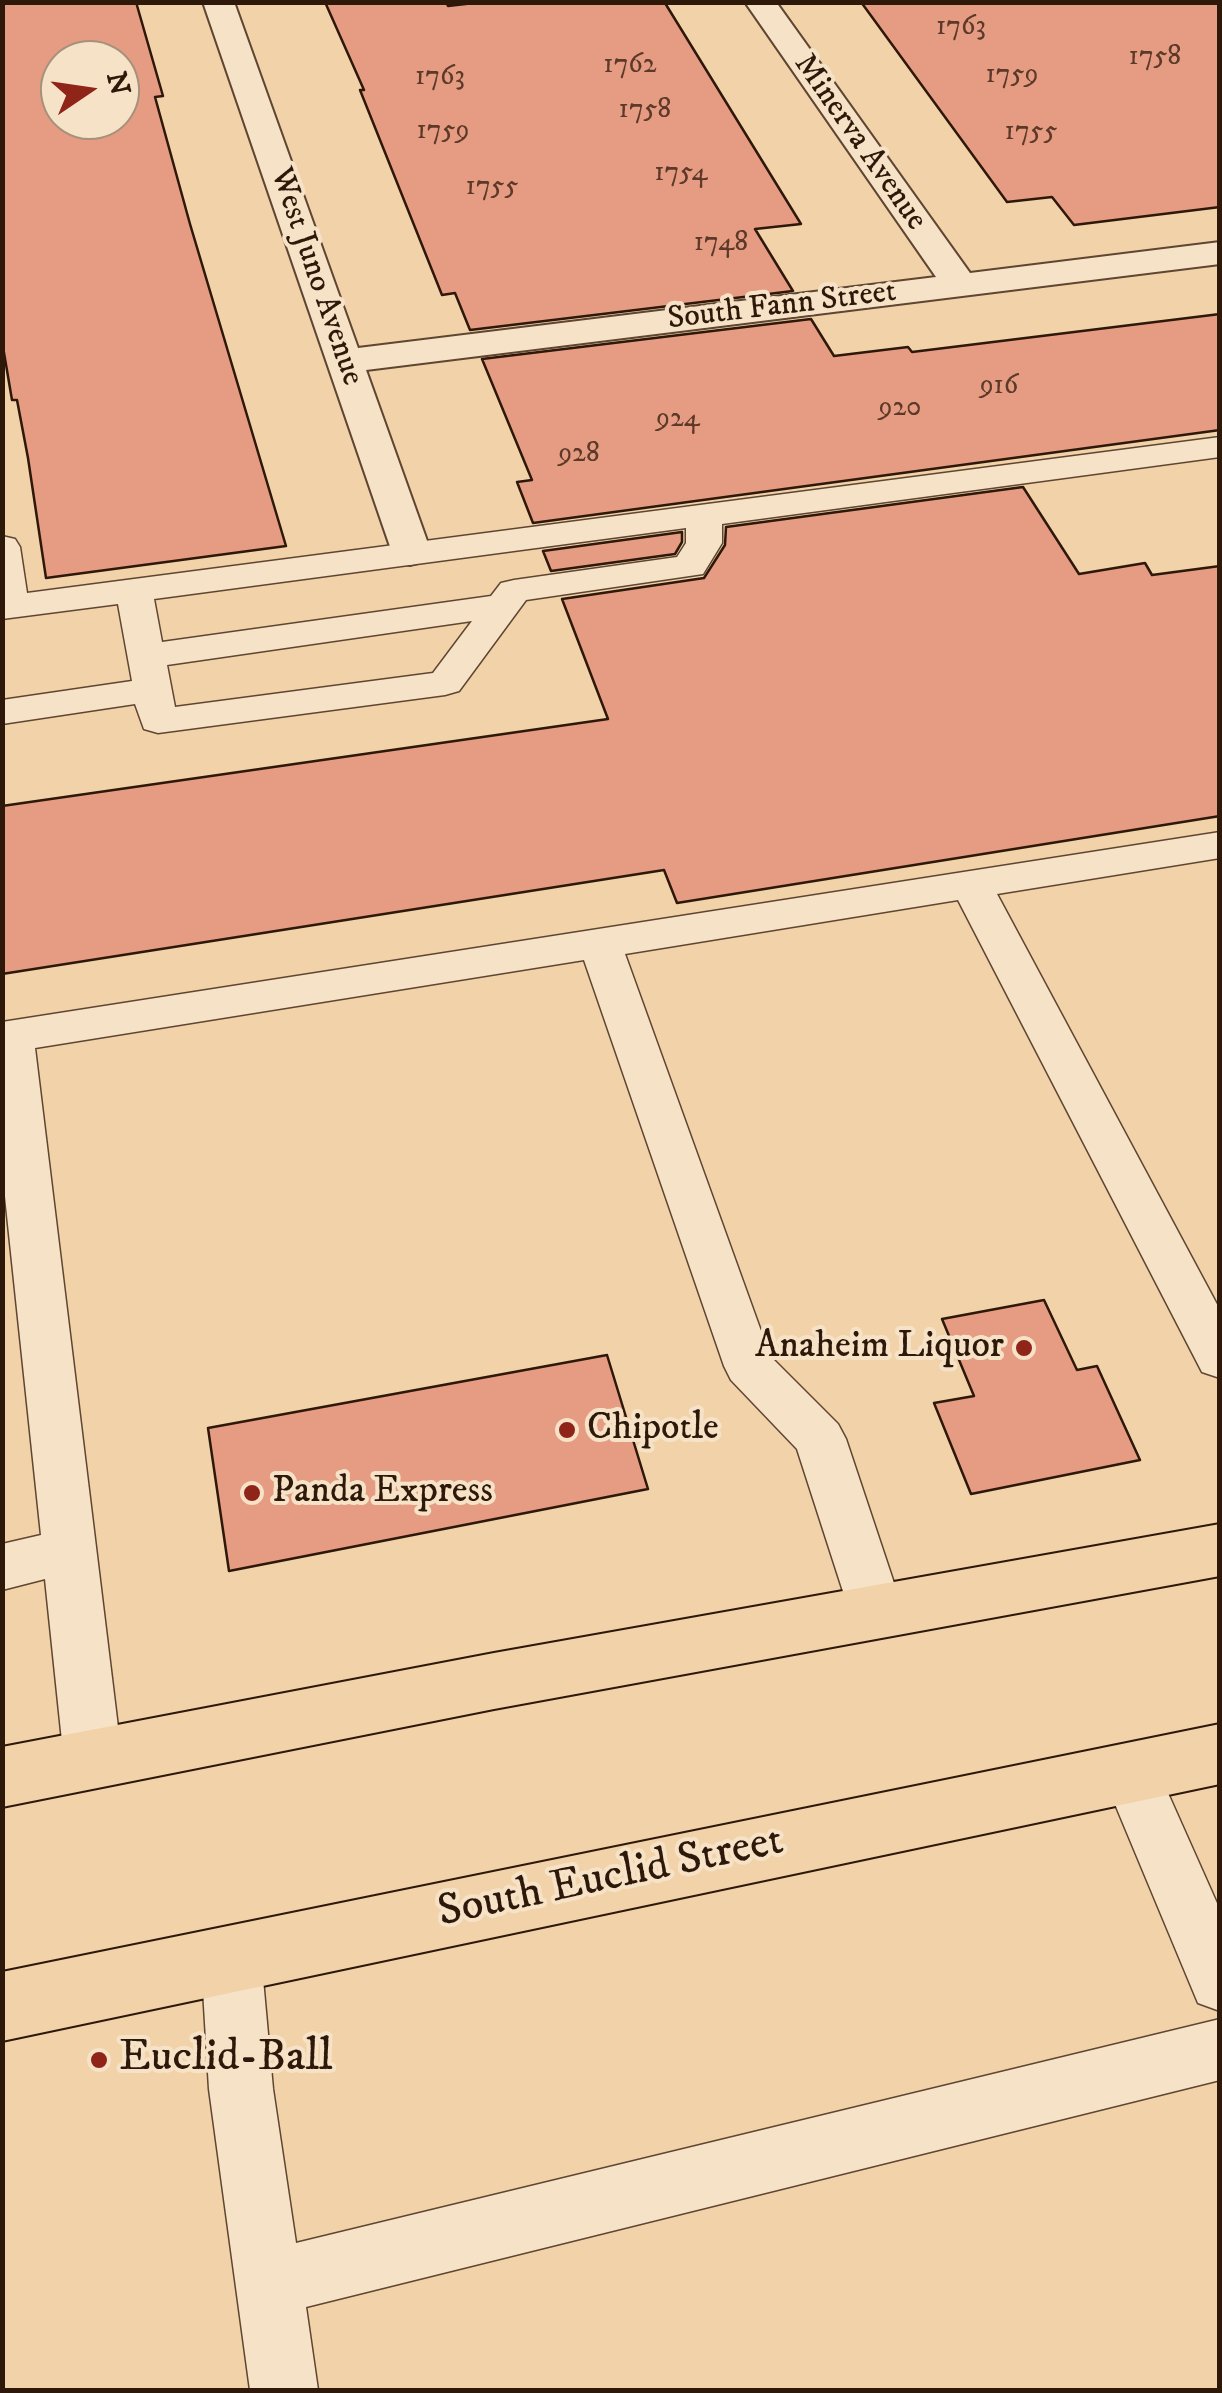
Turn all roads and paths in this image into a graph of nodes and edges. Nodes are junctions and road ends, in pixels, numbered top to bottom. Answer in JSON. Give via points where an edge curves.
{"nodes":[{"id":1,"x":218,"y":2,"type":"edge"},
{"id":2,"x":760,"y":2,"type":"edge"},
{"id":3,"x":1220,"y":252,"type":"edge"},
{"id":4,"x":959,"y":284,"type":"junction"},
{"id":5,"x":345,"y":362,"type":"junction"},
{"id":6,"x":1220,"y":447,"type":"edge"},
{"id":7,"x":704,"y":514,"type":"junction"},
{"id":8,"x":2,"y":547,"type":"edge"},
{"id":9,"x":410,"y":552,"type":"junction"},
{"id":10,"x":134,"y":590,"type":"junction"},
{"id":11,"x":502,"y":606,"type":"junction"},
{"id":12,"x":7,"y":608,"type":"edge"},
{"id":13,"x":150,"y":673,"type":"junction"},
{"id":14,"x":2,"y":712,"type":"edge"},
{"id":15,"x":1220,"y":845,"type":"edge"},
{"id":16,"x":972,"y":884,"type":"junction"},
{"id":17,"x":600,"y":943,"type":"junction"},
{"id":18,"x":7,"y":1037,"type":"edge"},
{"id":19,"x":19,"y":1250,"type":"edge"},
{"id":20,"x":1220,"y":1358,"type":"edge"},
{"id":21,"x":1220,"y":1550,"type":"edge"},
{"id":22,"x":69,"y":1551,"type":"junction"},
{"id":23,"x":2,"y":1567,"type":"edge"},
{"id":24,"x":876,"y":1610,"type":"junction"},
{"id":25,"x":1220,"y":1754,"type":"edge"},
{"id":26,"x":93,"y":1760,"type":"junction"},
{"id":27,"x":1132,"y":1772,"type":"junction"},
{"id":28,"x":2,"y":1777,"type":"edge"},
{"id":29,"x":231,"y":1957,"type":"junction"},
{"id":30,"x":1220,"y":1982,"type":"edge"},
{"id":31,"x":2,"y":2007,"type":"edge"},
{"id":32,"x":1220,"y":2048,"type":"edge"},
{"id":33,"x":268,"y":2282,"type":"junction"},
{"id":34,"x":284,"y":2390,"type":"edge"}],
"edges":[{"from":1,"to":5,"type":"street","name":"West Juno Avenue"},
{"from":2,"to":4,"type":"street","name":"Minerva Avenue"},
{"from":3,"to":4,"type":"street","name":"South Fann Street"},
{"from":4,"to":5,"type":"street","name":"South Fann Street"},
{"from":5,"to":9,"type":"street","name":"West Juno Avenue"},
{"from":6,"to":7,"type":"lane"},
{"from":7,"to":9,"type":"lane"},
{"from":7,"to":11,"type":"lane","via":[[704,542],[690,566],[514,592]]},
{"from":8,"to":12,"type":"lane"},
{"from":9,"to":10,"type":"lane"},
{"from":10,"to":12,"type":"lane"},
{"from":10,"to":13,"type":"lane"},
{"from":11,"to":13,"type":"lane"},
{"from":11,"to":13,"type":"lane","via":[[445,683],[158,721]]},
{"from":13,"to":14,"type":"lane"},
{"from":15,"to":16,"type":"lane"},
{"from":16,"to":17,"type":"lane"},
{"from":16,"to":20,"type":"lane"},
{"from":17,"to":18,"type":"lane"},
{"from":17,"to":24,"type":"lane","via":[[749,1366],[820,1439]]},
{"from":18,"to":19,"type":"lane"},
{"from":19,"to":22,"type":"lane"},
{"from":21,"to":24,"type":"main road"},
{"from":22,"to":23,"type":"lane"},
{"from":22,"to":26,"type":"lane"},
{"from":24,"to":26,"type":"main road"},
{"from":25,"to":27,"type":"main road","name":"South Euclid Street"},
{"from":26,"to":28,"type":"main road"},
{"from":27,"to":29,"type":"main road","name":"South Euclid Street"},
{"from":27,"to":30,"type":"lane"},
{"from":29,"to":31,"type":"main road","name":"South Euclid Street"},
{"from":29,"to":33,"type":"lane"},
{"from":32,"to":33,"type":"lane"},
{"from":33,"to":34,"type":"lane"}]}
